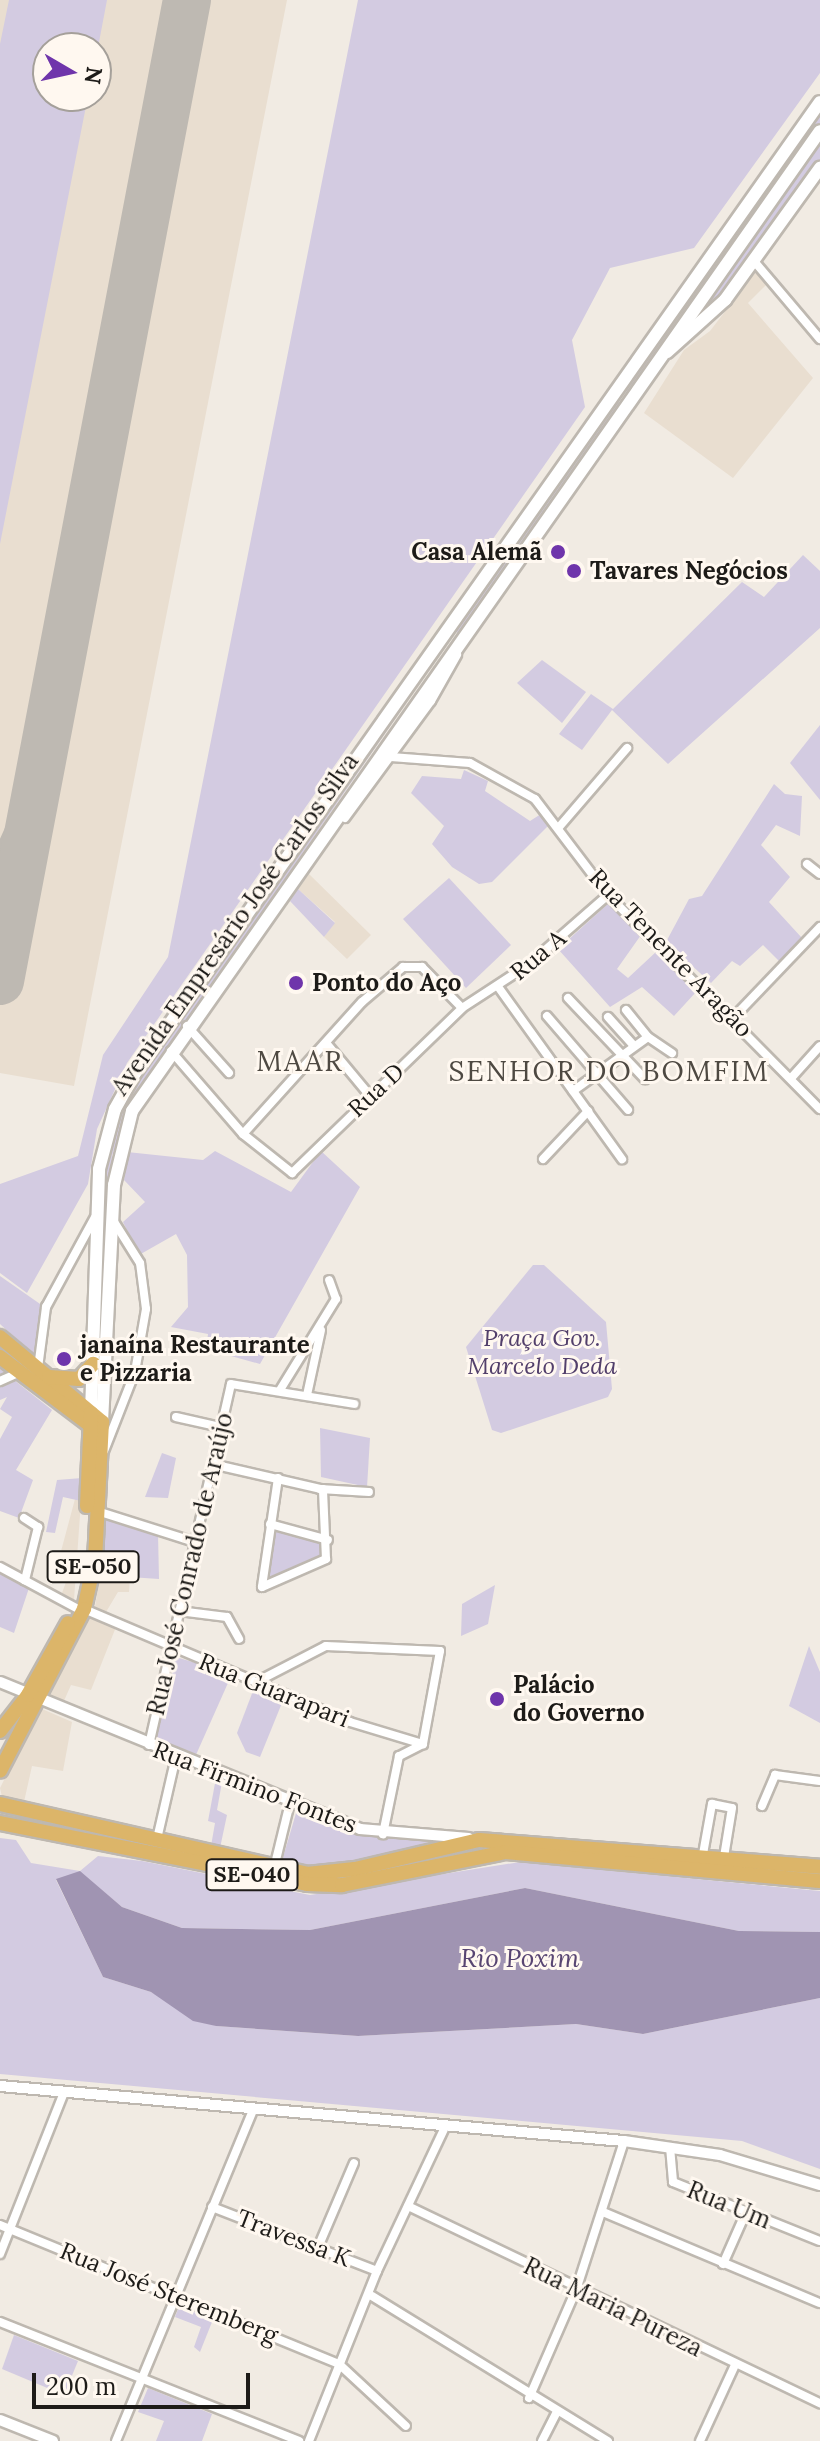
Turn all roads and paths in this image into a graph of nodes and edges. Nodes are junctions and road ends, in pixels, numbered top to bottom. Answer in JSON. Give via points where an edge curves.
{"nodes":[{"id":1,"x":820,"y":102,"type":"edge"},
{"id":2,"x":820,"y":131,"type":"edge"},
{"id":3,"x":820,"y":168,"type":"edge"},
{"id":4,"x":754,"y":261,"type":"junction"},
{"id":5,"x":820,"y":339,"type":"edge"},
{"id":6,"x":655,"y":361,"type":"junction"},
{"id":7,"x":617,"y":387,"type":"junction"},
{"id":8,"x":632,"y":398,"type":"junction"},
{"id":9,"x":445,"y":631,"type":"junction"},
{"id":10,"x":459,"y":641,"type":"junction"},
{"id":11,"x":413,"y":716,"type":"junction"},
{"id":12,"x":627,"y":748,"type":"dead end"},
{"id":13,"x":391,"y":757,"type":"junction"},
{"id":14,"x":560,"y":826,"type":"junction"},
{"id":15,"x":317,"y":841,"type":"junction"},
{"id":16,"x":807,"y":864,"type":"dead end"},
{"id":17,"x":820,"y":874,"type":"edge"},
{"id":18,"x":608,"y":895,"type":"junction"},
{"id":19,"x":820,"y":927,"type":"edge"},
{"id":20,"x":499,"y":988,"type":"junction"},
{"id":21,"x":568,"y":998,"type":"dead end"},
{"id":22,"x":462,"y":1008,"type":"junction"},
{"id":23,"x":626,"y":1010,"type":"dead end"},
{"id":24,"x":547,"y":1016,"type":"dead end"},
{"id":25,"x":608,"y":1017,"type":"dead end"},
{"id":26,"x":733,"y":1018,"type":"junction"},
{"id":27,"x":187,"y":1026,"type":"junction"},
{"id":28,"x":648,"y":1037,"type":"junction"},
{"id":29,"x":327,"y":1044,"type":"junction"},
{"id":30,"x":634,"y":1046,"type":"junction"},
{"id":31,"x":820,"y":1046,"type":"edge"},
{"id":32,"x":171,"y":1050,"type":"junction"},
{"id":33,"x":672,"y":1053,"type":"dead end"},
{"id":34,"x":619,"y":1056,"type":"junction"},
{"id":35,"x":229,"y":1073,"type":"dead end"},
{"id":36,"x":593,"y":1076,"type":"junction"},
{"id":37,"x":793,"y":1076,"type":"junction"},
{"id":38,"x":645,"y":1079,"type":"dead end"},
{"id":39,"x":573,"y":1091,"type":"junction"},
{"id":40,"x":371,"y":1097,"type":"junction"},
{"id":41,"x":820,"y":1109,"type":"edge"},
{"id":42,"x":628,"y":1110,"type":"dead end"},
{"id":43,"x":588,"y":1111,"type":"junction"},
{"id":44,"x":243,"y":1134,"type":"junction"},
{"id":45,"x":543,"y":1159,"type":"dead end"},
{"id":46,"x":622,"y":1159,"type":"dead end"},
{"id":47,"x":95,"y":1217,"type":"junction"},
{"id":48,"x":111,"y":1218,"type":"junction"},
{"id":49,"x":329,"y":1280,"type":"dead end"},
{"id":50,"x":322,"y":1325,"type":"junction"},
{"id":51,"x":0,"y":1337,"type":"edge"},
{"id":52,"x":2,"y":1358,"type":"edge"},
{"id":53,"x":93,"y":1364,"type":"junction"},
{"id":54,"x":20,"y":1372,"type":"junction"},
{"id":55,"x":42,"y":1372,"type":"junction"},
{"id":56,"x":0,"y":1378,"type":"edge"},
{"id":57,"x":280,"y":1390,"type":"junction"},
{"id":58,"x":307,"y":1395,"type":"junction"},
{"id":59,"x":354,"y":1404,"type":"dead end"},
{"id":60,"x":176,"y":1417,"type":"dead end"},
{"id":61,"x":96,"y":1423,"type":"junction"},
{"id":62,"x":220,"y":1427,"type":"junction"},
{"id":63,"x":99,"y":1463,"type":"junction"},
{"id":64,"x":212,"y":1464,"type":"junction"},
{"id":65,"x":278,"y":1478,"type":"junction"},
{"id":66,"x":323,"y":1489,"type":"junction"},
{"id":67,"x":369,"y":1492,"type":"dead end"},
{"id":68,"x":96,"y":1510,"type":"junction"},
{"id":69,"x":24,"y":1518,"type":"dead end"},
{"id":70,"x":270,"y":1524,"type":"junction"},
{"id":71,"x":328,"y":1540,"type":"junction"},
{"id":72,"x":195,"y":1542,"type":"junction"},
{"id":73,"x":0,"y":1567,"type":"edge"},
{"id":74,"x":25,"y":1580,"type":"junction"},
{"id":75,"x":80,"y":1608,"type":"junction"},
{"id":76,"x":179,"y":1611,"type":"junction"},
{"id":77,"x":239,"y":1639,"type":"dead end"},
{"id":78,"x":172,"y":1649,"type":"junction"},
{"id":79,"x":260,"y":1680,"type":"junction"},
{"id":80,"x":0,"y":1682,"type":"edge"},
{"id":81,"x":34,"y":1698,"type":"junction"},
{"id":82,"x":0,"y":1731,"type":"edge"},
{"id":83,"x":399,"y":1738,"type":"junction"},
{"id":84,"x":423,"y":1744,"type":"junction"},
{"id":85,"x":149,"y":1746,"type":"junction"},
{"id":86,"x":399,"y":1756,"type":"junction"},
{"id":87,"x":176,"y":1757,"type":"junction"},
{"id":88,"x":0,"y":1771,"type":"edge"},
{"id":89,"x":820,"y":1781,"type":"edge"},
{"id":90,"x":290,"y":1803,"type":"junction"},
{"id":91,"x":0,"y":1804,"type":"edge"},
{"id":92,"x":762,"y":1806,"type":"dead end"},
{"id":93,"x":0,"y":1823,"type":"edge"},
{"id":94,"x":383,"y":1834,"type":"junction"},
{"id":95,"x":157,"y":1839,"type":"junction"},
{"id":96,"x":479,"y":1840,"type":"junction"},
{"id":97,"x":703,"y":1854,"type":"junction"},
{"id":98,"x":724,"y":1857,"type":"junction"},
{"id":99,"x":820,"y":1867,"type":"edge"},
{"id":100,"x":273,"y":1868,"type":"junction"},
{"id":101,"x":820,"y":1881,"type":"edge"},
{"id":102,"x":0,"y":2086,"type":"edge"},
{"id":103,"x":64,"y":2092,"type":"junction"},
{"id":104,"x":254,"y":2108,"type":"junction"},
{"id":105,"x":445,"y":2127,"type":"junction"},
{"id":106,"x":624,"y":2141,"type":"junction"},
{"id":107,"x":670,"y":2147,"type":"junction"},
{"id":108,"x":354,"y":2163,"type":"dead end"},
{"id":109,"x":820,"y":2185,"type":"edge"},
{"id":110,"x":408,"y":2206,"type":"junction"},
{"id":111,"x":212,"y":2207,"type":"junction"},
{"id":112,"x":603,"y":2212,"type":"junction"},
{"id":113,"x":746,"y":2212,"type":"junction"},
{"id":114,"x":0,"y":2225,"type":"edge"},
{"id":115,"x":10,"y":2229,"type":"junction"},
{"id":116,"x":820,"y":2241,"type":"edge"},
{"id":117,"x":319,"y":2245,"type":"junction"},
{"id":118,"x":0,"y":2254,"type":"edge"},
{"id":119,"x":723,"y":2264,"type":"junction"},
{"id":120,"x":377,"y":2271,"type":"junction"},
{"id":121,"x":576,"y":2290,"type":"junction"},
{"id":122,"x":175,"y":2294,"type":"junction"},
{"id":123,"x":372,"y":2296,"type":"junction"},
{"id":124,"x":820,"y":2303,"type":"edge"},
{"id":125,"x":0,"y":2322,"type":"edge"},
{"id":126,"x":339,"y":2364,"type":"junction"},
{"id":127,"x":735,"y":2365,"type":"junction"},
{"id":128,"x":140,"y":2380,"type":"junction"},
{"id":129,"x":529,"y":2398,"type":"junction"},
{"id":130,"x":820,"y":2403,"type":"edge"},
{"id":131,"x":556,"y":2413,"type":"junction"},
{"id":132,"x":0,"y":2420,"type":"edge"},
{"id":133,"x":406,"y":2426,"type":"dead end"},
{"id":134,"x":53,"y":2441,"type":"edge"},
{"id":135,"x":116,"y":2441,"type":"edge"},
{"id":136,"x":299,"y":2441,"type":"edge"},
{"id":137,"x":309,"y":2441,"type":"edge"},
{"id":138,"x":542,"y":2441,"type":"edge"},
{"id":139,"x":608,"y":2441,"type":"edge"},
{"id":140,"x":700,"y":2441,"type":"edge"}],
"edges":[{"from":1,"to":7,"type":"main road","name":"Avenida Empresário José Carlos Silva","number":"SE-050"},
{"from":2,"to":6,"type":"main road","name":"Avenida Empresário José Carlos Silva","number":"SE-050"},
{"from":3,"to":4,"type":"main road","name":"Avenida Empresário José Carlos Silva"},
{"from":4,"to":5,"type":"street"},
{"from":4,"to":6,"type":"main road","name":"Avenida Empresário José Carlos Silva","via":[[715,312]]},
{"from":6,"to":8,"type":"main road","name":"Avenida Empresário José Carlos Silva","number":"SE-050"},
{"from":7,"to":8,"type":"main road"},
{"from":7,"to":9,"type":"main road","name":"Avenida Empresário José Carlos Silva","number":"SE-050"},
{"from":8,"to":10,"type":"main road","name":"Avenida Empresário José Carlos Silva","number":"SE-050"},
{"from":9,"to":10,"type":"main road"},
{"from":9,"to":47,"type":"main road","name":"Avenida Empresário José Carlos Silva","number":"SE-050","via":[[135,1073],[105,1140]]},
{"from":10,"to":11,"type":"main road","name":"Avenida Empresário José Carlos Silva","number":"SE-050"},
{"from":11,"to":13,"type":"street"},
{"from":11,"to":15,"type":"main road","name":"Avenida Empresário José Carlos Silva","number":"SE-050"},
{"from":12,"to":14,"type":"street"},
{"from":13,"to":14,"type":"street","name":"Rua Tenente Aragão","via":[[470,763],[535,799]]},
{"from":13,"to":15,"type":"street","via":[[338,826]]},
{"from":14,"to":18,"type":"street","name":"Rua Tenente Aragão"},
{"from":15,"to":27,"type":"main road","name":"Avenida Empresário José Carlos Silva","number":"SE-050"},
{"from":16,"to":17,"type":"street"},
{"from":18,"to":20,"type":"street","name":"Rua A"},
{"from":18,"to":26,"type":"street","name":"Rua Tenente Aragão"},
{"from":19,"to":26,"type":"street"},
{"from":20,"to":22,"type":"street","name":"Rua A"},
{"from":20,"to":39,"type":"street"},
{"from":21,"to":34,"type":"street"},
{"from":22,"to":29,"type":"street","via":[[415,965],[389,976]]},
{"from":22,"to":40,"type":"street","name":"Rua D"},
{"from":23,"to":28,"type":"street"},
{"from":24,"to":36,"type":"street"},
{"from":25,"to":30,"type":"street"},
{"from":26,"to":37,"type":"street","name":"Rua Tenente Aragão"},
{"from":27,"to":32,"type":"main road","name":"Avenida Empresário José Carlos Silva","number":"SE-050"},
{"from":27,"to":35,"type":"street"},
{"from":28,"to":30,"type":"street"},
{"from":28,"to":33,"type":"street"},
{"from":29,"to":40,"type":"street"},
{"from":29,"to":44,"type":"street"},
{"from":30,"to":34,"type":"street"},
{"from":31,"to":37,"type":"street"},
{"from":32,"to":44,"type":"street"},
{"from":32,"to":48,"type":"main road","name":"Avenida Empresário José Carlos Silva","number":"SE-050","via":[[124,1127]]},
{"from":34,"to":36,"type":"street"},
{"from":34,"to":38,"type":"street"},
{"from":36,"to":39,"type":"street"},
{"from":36,"to":42,"type":"street"},
{"from":37,"to":41,"type":"street","name":"Rua Tenente Aragão"},
{"from":39,"to":43,"type":"street"},
{"from":40,"to":44,"type":"street","name":"Rua D","via":[[292,1173]]},
{"from":43,"to":45,"type":"street"},
{"from":43,"to":46,"type":"street"},
{"from":47,"to":53,"type":"main road","name":"Avenida Empresário José Carlos Silva","number":"SE-050"},
{"from":47,"to":55,"type":"street","via":[[46,1307]]},
{"from":48,"to":61,"type":"main road","name":"Avenida Empresário José Carlos Silva","number":"SE-050"},
{"from":48,"to":63,"type":"street","via":[[140,1263],[146,1309],[135,1372]]},
{"from":49,"to":50,"type":"street","via":[[336,1299]]},
{"from":50,"to":57,"type":"street"},
{"from":50,"to":58,"type":"street"},
{"from":51,"to":55,"type":"main road"},
{"from":52,"to":54,"type":"main road"},
{"from":52,"to":56,"type":"street"},
{"from":53,"to":55,"type":"main road","via":[[79,1379]]},
{"from":53,"to":61,"type":"main road","name":"Avenida Empresário José Carlos Silva","number":"SE-050"},
{"from":54,"to":56,"type":"street"},
{"from":54,"to":61,"type":"main road"},
{"from":55,"to":61,"type":"main road"},
{"from":57,"to":58,"type":"street","name":"Rua José Conrado de Araújo"},
{"from":57,"to":62,"type":"street","name":"Rua José Conrado de Araújo","via":[[231,1384]]},
{"from":58,"to":59,"type":"street","name":"Rua José Conrado de Araújo"},
{"from":60,"to":62,"type":"street"},
{"from":61,"to":63,"type":"main road","name":"Avenida Empresário José Carlos Silva","number":"SE-050"},
{"from":61,"to":75,"type":"main road","name":"Avenida Empresário José Carlos Silva"},
{"from":62,"to":64,"type":"street","name":"Rua José Conrado de Araújo"},
{"from":63,"to":68,"type":"main road","name":"Avenida Empresário José Carlos Silva","number":"SE-050"},
{"from":64,"to":65,"type":"street"},
{"from":64,"to":72,"type":"street","name":"Rua José Conrado de Araújo"},
{"from":65,"to":66,"type":"street"},
{"from":65,"to":70,"type":"street"},
{"from":66,"to":67,"type":"street"},
{"from":66,"to":71,"type":"street"},
{"from":68,"to":72,"type":"street"},
{"from":68,"to":75,"type":"main road","name":"Avenida Empresário José Carlos Silva","number":"SE-050"},
{"from":69,"to":74,"type":"street","via":[[38,1527]]},
{"from":70,"to":71,"type":"street"},
{"from":70,"to":71,"type":"street","via":[[259,1586],[317,1567],[326,1559]]},
{"from":72,"to":76,"type":"street","name":"Rua José Conrado de Araújo"},
{"from":73,"to":74,"type":"street","name":"Rua Guarapari"},
{"from":74,"to":75,"type":"street","name":"Rua Guarapari"},
{"from":75,"to":78,"type":"street","name":"Rua Guarapari"},
{"from":75,"to":81,"type":"main road","name":"Avenida Empresário José Carlos Silva"},
{"from":76,"to":77,"type":"street","via":[[227,1617]]},
{"from":76,"to":78,"type":"street","name":"Rua José Conrado de Araújo"},
{"from":78,"to":79,"type":"street","name":"Rua Guarapari"},
{"from":78,"to":85,"type":"street","name":"Rua José Conrado de Araújo"},
{"from":79,"to":83,"type":"street","name":"Rua Guarapari"},
{"from":79,"to":84,"type":"street","via":[[326,1646],[440,1651]]},
{"from":80,"to":81,"type":"street","name":"Rua Firmino Fontes"},
{"from":81,"to":82,"type":"main road","name":"Avenida Empresário José Carlos Silva"},
{"from":81,"to":85,"type":"street","name":"Rua Firmino Fontes"},
{"from":81,"to":88,"type":"main road","name":"Avenida Empresário José Carlos Silva"},
{"from":83,"to":84,"type":"street","name":"Rua Guarapari"},
{"from":83,"to":86,"type":"street"},
{"from":84,"to":86,"type":"street"},
{"from":85,"to":87,"type":"street","name":"Rua Firmino Fontes"},
{"from":86,"to":94,"type":"street"},
{"from":87,"to":90,"type":"street","name":"Rua Firmino Fontes"},
{"from":87,"to":95,"type":"street"},
{"from":89,"to":92,"type":"street","via":[[775,1775]]},
{"from":90,"to":94,"type":"street","name":"Rua Firmino Fontes"},
{"from":90,"to":100,"type":"street"},
{"from":91,"to":95,"type":"main road","number":"SE-040"},
{"from":93,"to":101,"type":"main road","number":"SE-040","via":[[307,1884],[342,1885],[506,1852]]},
{"from":94,"to":96,"type":"street","name":"Rua Firmino Fontes"},
{"from":95,"to":100,"type":"main road","number":"SE-040"},
{"from":96,"to":97,"type":"main road","number":"SE-040"},
{"from":96,"to":100,"type":"main road","number":"SE-040","via":[[329,1874]]},
{"from":97,"to":98,"type":"main road","number":"SE-040"},
{"from":97,"to":98,"type":"street","via":[[712,1804],[732,1808]]},
{"from":98,"to":99,"type":"main road","number":"SE-040"},
{"from":102,"to":103,"type":"street"},
{"from":103,"to":104,"type":"street"},
{"from":103,"to":115,"type":"street"},
{"from":104,"to":105,"type":"street"},
{"from":104,"to":111,"type":"street"},
{"from":105,"to":106,"type":"street"},
{"from":105,"to":110,"type":"street"},
{"from":106,"to":107,"type":"street"},
{"from":106,"to":112,"type":"street"},
{"from":107,"to":109,"type":"street","via":[[761,2164]]},
{"from":107,"to":113,"type":"street","name":"Rua Um","via":[[673,2182]]},
{"from":108,"to":117,"type":"street"},
{"from":110,"to":120,"type":"street"},
{"from":110,"to":121,"type":"street","name":"Rua Maria Pureza"},
{"from":111,"to":117,"type":"street","name":"Travessa K"},
{"from":111,"to":122,"type":"street"},
{"from":112,"to":119,"type":"street"},
{"from":112,"to":121,"type":"street"},
{"from":113,"to":116,"type":"street","name":"Rua Um"},
{"from":113,"to":119,"type":"street"},
{"from":114,"to":115,"type":"street","name":"Rua José Steremberg"},
{"from":115,"to":118,"type":"street"},
{"from":115,"to":122,"type":"street","name":"Rua José Steremberg"},
{"from":117,"to":120,"type":"street","name":"Travessa K"},
{"from":119,"to":124,"type":"street"},
{"from":120,"to":123,"type":"street"},
{"from":121,"to":127,"type":"street","name":"Rua Maria Pureza"},
{"from":121,"to":129,"type":"street"},
{"from":122,"to":126,"type":"street","name":"Rua José Steremberg"},
{"from":122,"to":128,"type":"street"},
{"from":123,"to":126,"type":"street"},
{"from":123,"to":129,"type":"street"},
{"from":125,"to":128,"type":"street"},
{"from":126,"to":133,"type":"street","name":"Rua José Steremberg"},
{"from":126,"to":137,"type":"street"},
{"from":127,"to":130,"type":"street","name":"Rua Maria Pureza"},
{"from":127,"to":140,"type":"street"},
{"from":128,"to":135,"type":"street"},
{"from":128,"to":136,"type":"street"},
{"from":129,"to":131,"type":"street"},
{"from":131,"to":138,"type":"street"},
{"from":131,"to":139,"type":"street"},
{"from":132,"to":134,"type":"street"}]}
